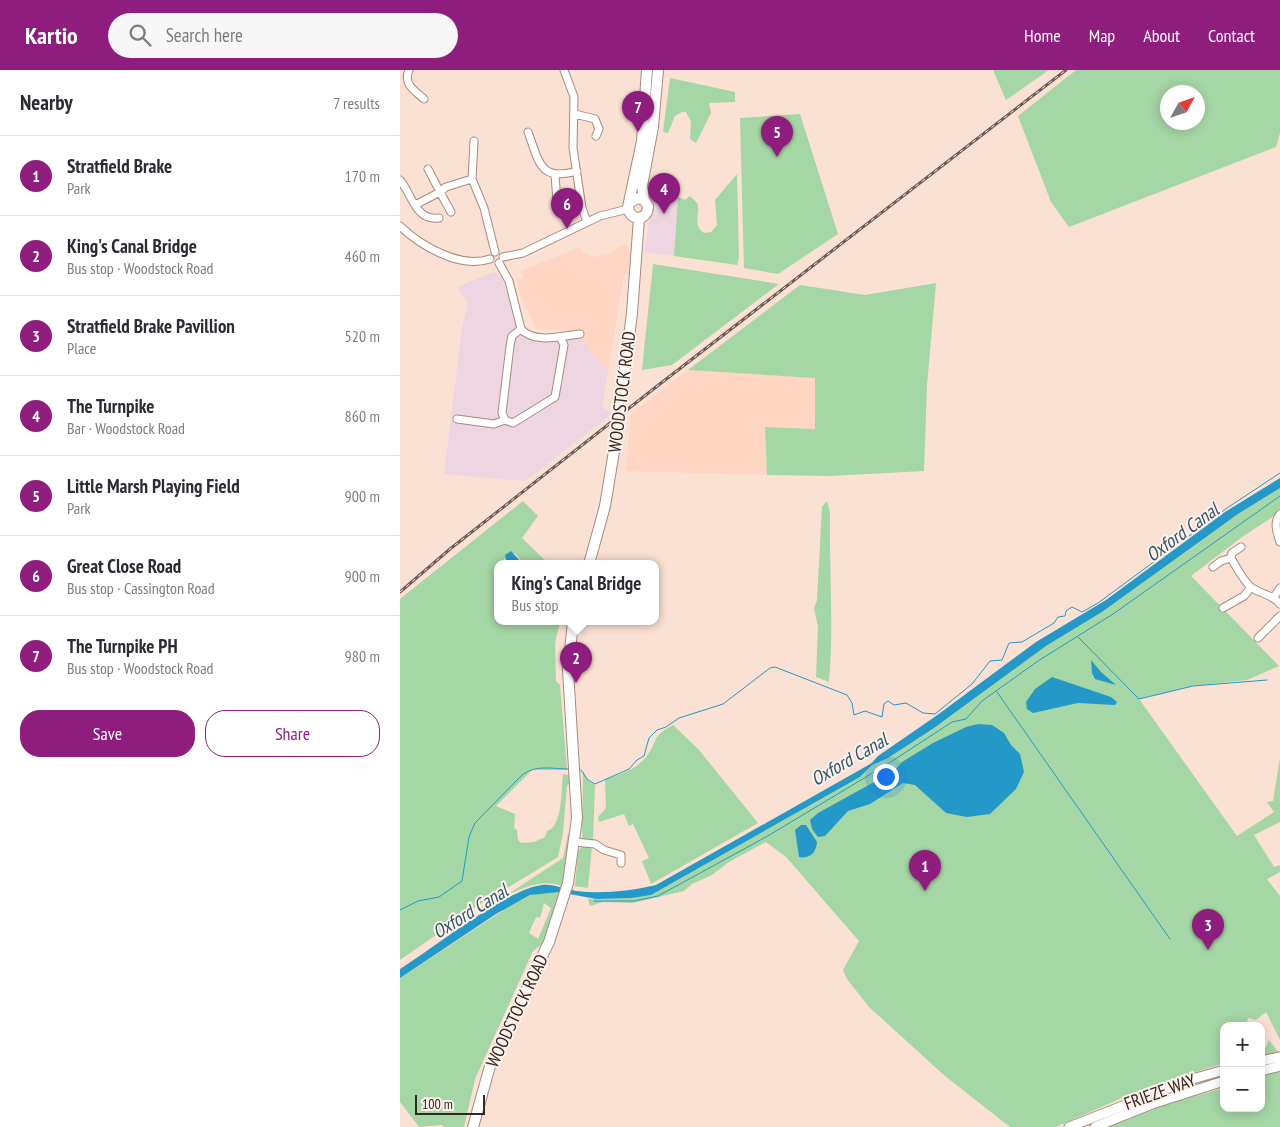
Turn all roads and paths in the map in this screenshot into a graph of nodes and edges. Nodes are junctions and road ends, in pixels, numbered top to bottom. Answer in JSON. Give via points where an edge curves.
{"nodes":[{"id":1,"x":409,"y":70,"type":"edge"},
{"id":2,"x":564,"y":70,"type":"edge"},
{"id":3,"x":647,"y":70,"type":"edge"},
{"id":4,"x":658,"y":70,"type":"edge"},
{"id":5,"x":423,"y":96,"type":"dead end"},
{"id":6,"x":575,"y":114,"type":"junction"},
{"id":7,"x":599,"y":131,"type":"dead end"},
{"id":8,"x":528,"y":132,"type":"dead end"},
{"id":9,"x":474,"y":141,"type":"dead end"},
{"id":10,"x":428,"y":169,"type":"dead end"},
{"id":11,"x":577,"y":171,"type":"junction"},
{"id":12,"x":555,"y":175,"type":"junction"},
{"id":13,"x":472,"y":179,"type":"junction"},
{"id":14,"x":400,"y":180,"type":"edge"},
{"id":15,"x":440,"y":192,"type":"junction"},
{"id":16,"x":644,"y":200,"type":"junction"},
{"id":17,"x":557,"y":201,"type":"dead end"},
{"id":18,"x":414,"y":205,"type":"junction"},
{"id":19,"x":629,"y":206,"type":"junction"},
{"id":20,"x":451,"y":212,"type":"dead end"},
{"id":21,"x":439,"y":218,"type":"dead end"},
{"id":22,"x":640,"y":218,"type":"junction"},
{"id":23,"x":587,"y":222,"type":"junction"},
{"id":24,"x":400,"y":226,"type":"edge"},
{"id":25,"x":495,"y":252,"type":"junction"},
{"id":26,"x":490,"y":259,"type":"junction"},
{"id":27,"x":501,"y":260,"type":"junction"},
{"id":28,"x":521,"y":329,"type":"junction"},
{"id":29,"x":580,"y":334,"type":"dead end"},
{"id":30,"x":560,"y":337,"type":"junction"},
{"id":31,"x":457,"y":419,"type":"dead end"},
{"id":32,"x":505,"y":420,"type":"junction"},
{"id":33,"x":1280,"y":514,"type":"edge"},
{"id":34,"x":1280,"y":542,"type":"edge"},
{"id":35,"x":1241,"y":547,"type":"dead end"},
{"id":36,"x":1231,"y":558,"type":"junction"},
{"id":37,"x":590,"y":560,"type":"edge"},
{"id":38,"x":1213,"y":567,"type":"dead end"},
{"id":39,"x":1250,"y":587,"type":"junction"},
{"id":40,"x":1280,"y":588,"type":"edge"},
{"id":41,"x":1274,"y":597,"type":"junction"},
{"id":42,"x":1280,"y":604,"type":"edge"},
{"id":43,"x":1223,"y":608,"type":"dead end"},
{"id":44,"x":1280,"y":616,"type":"edge"},
{"id":45,"x":573,"y":625,"type":"edge"},
{"id":46,"x":1258,"y":638,"type":"dead end"},
{"id":47,"x":574,"y":842,"type":"junction"},
{"id":48,"x":621,"y":863,"type":"dead end"},
{"id":49,"x":1280,"y":1057,"type":"edge"},
{"id":50,"x":1265,"y":1060,"type":"edge"},
{"id":51,"x":1280,"y":1066,"type":"edge"},
{"id":52,"x":1265,"y":1070,"type":"edge"},
{"id":53,"x":1220,"y":1071,"type":"edge"},
{"id":54,"x":1220,"y":1082,"type":"edge"},
{"id":55,"x":474,"y":1127,"type":"edge"},
{"id":56,"x":1070,"y":1127,"type":"edge"},
{"id":57,"x":1095,"y":1127,"type":"edge"}],
"edges":[{"from":1,"to":5,"type":"street","via":[[411,88]]},
{"from":2,"to":6,"type":"street","via":[[574,97]]},
{"from":3,"to":19,"type":"highway","via":[[644,123]]},
{"from":4,"to":16,"type":"highway","via":[[653,127],[642,186]]},
{"from":6,"to":7,"type":"street","via":[[592,117]]},
{"from":6,"to":11,"type":"street","via":[[573,142]]},
{"from":8,"to":12,"type":"street","via":[[539,161],[546,171]]},
{"from":9,"to":13,"type":"street"},
{"from":10,"to":15,"type":"street"},
{"from":11,"to":12,"type":"street"},
{"from":11,"to":23,"type":"street"},
{"from":12,"to":17,"type":"street"},
{"from":13,"to":15,"type":"street"},
{"from":13,"to":25,"type":"street","via":[[484,208]]},
{"from":14,"to":18,"type":"street"},
{"from":15,"to":18,"type":"street"},
{"from":15,"to":20,"type":"street"},
{"from":16,"to":19,"type":"highway","via":[[638,198]]},
{"from":16,"to":22,"type":"highway","via":[[648,211]]},
{"from":18,"to":21,"type":"street","via":[[424,217]]},
{"from":19,"to":22,"type":"highway","via":[[633,217]]},
{"from":19,"to":23,"type":"street"},
{"from":22,"to":37,"type":"highway","name":"WOODSTOCK ROAD","bridge":true,"via":[[617,433],[605,506]]},
{"from":23,"to":27,"type":"street"},
{"from":24,"to":26,"type":"street","via":[[422,244],[446,255],[475,261]]},
{"from":25,"to":26,"type":"street"},
{"from":25,"to":27,"type":"street","via":[[500,252]]},
{"from":26,"to":27,"type":"street","via":[[493,263]]},
{"from":27,"to":28,"type":"street"},
{"from":28,"to":30,"type":"street","via":[[534,338]]},
{"from":28,"to":32,"type":"street","via":[[512,336],[510,346],[502,413]]},
{"from":29,"to":30,"type":"street"},
{"from":30,"to":32,"type":"street","via":[[564,345],[555,397],[513,423]]},
{"from":31,"to":32,"type":"street","via":[[494,424]]},
{"from":33,"to":34,"type":"street","via":[[1276,526]]},
{"from":35,"to":36,"type":"street","via":[[1232,553]]},
{"from":36,"to":38,"type":"street"},
{"from":36,"to":39,"type":"street"},
{"from":39,"to":41,"type":"street"},
{"from":39,"to":43,"type":"street","via":[[1244,596]]},
{"from":40,"to":41,"type":"street"},
{"from":41,"to":42,"type":"street"},
{"from":44,"to":46,"type":"street"},
{"from":45,"to":47,"type":"highway","via":[[568,670],[577,802]]},
{"from":47,"to":48,"type":"street","via":[[595,844],[621,855]]},
{"from":47,"to":55,"type":"highway","name":"WOODSTOCK ROAD","via":[[565,897],[549,942],[490,1066]]},
{"from":49,"to":50,"type":"main road"},
{"from":51,"to":52,"type":"main road"},
{"from":53,"to":56,"type":"main road","name":"FRIEZE WAY"},
{"from":54,"to":57,"type":"main road","name":"FRIEZE WAY"}]}
